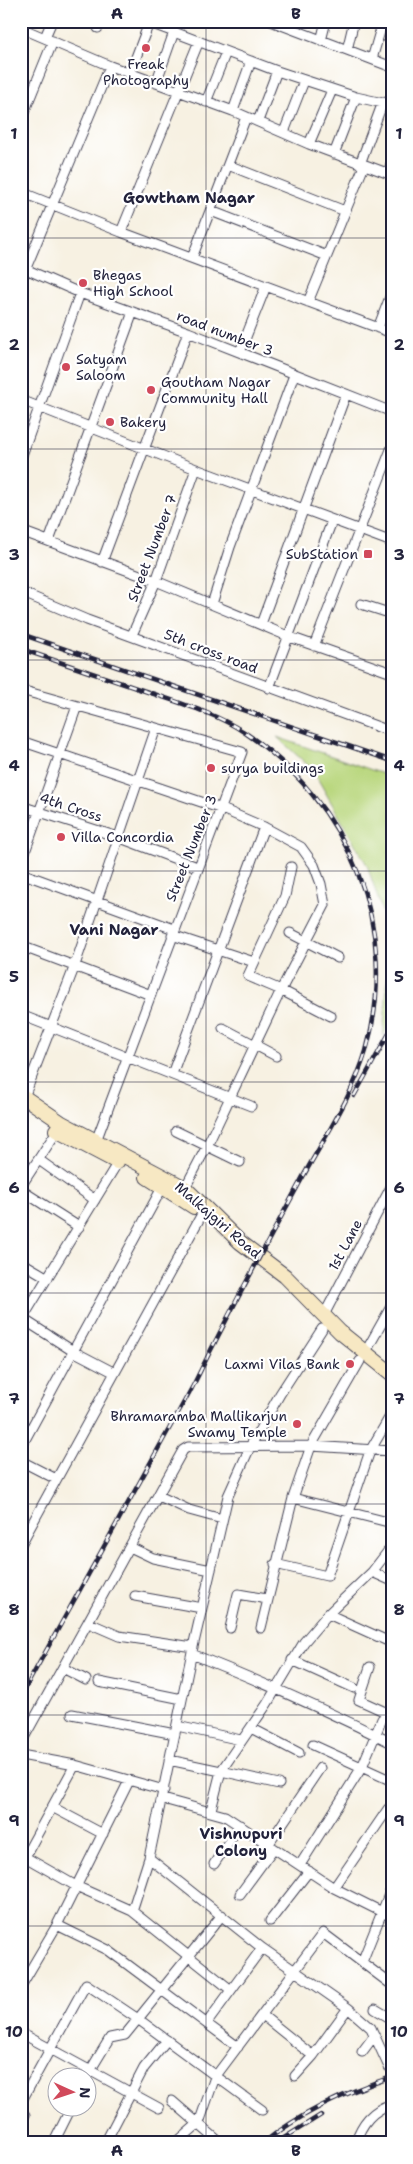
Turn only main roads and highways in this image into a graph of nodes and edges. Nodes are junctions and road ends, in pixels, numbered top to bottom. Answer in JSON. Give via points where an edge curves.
{"nodes":[{"id":1,"x":22,"y":1099,"type":"edge"},
{"id":2,"x":323,"y":1323,"type":"junction"},
{"id":3,"x":392,"y":1375,"type":"edge"}],
"edges":[{"from":1,"to":2,"type":"main road","name":"Malkajgiri Road","via":[[57,1131],[163,1186],[202,1214],[234,1249],[279,1282]]},
{"from":1,"to":2,"type":"main road","name":"Malkajgiri Road","via":[[185,1188],[240,1242],[285,1276]]},
{"from":2,"to":3,"type":"main road","name":"Malkajgiri Road","via":[[363,1357]]}]}
